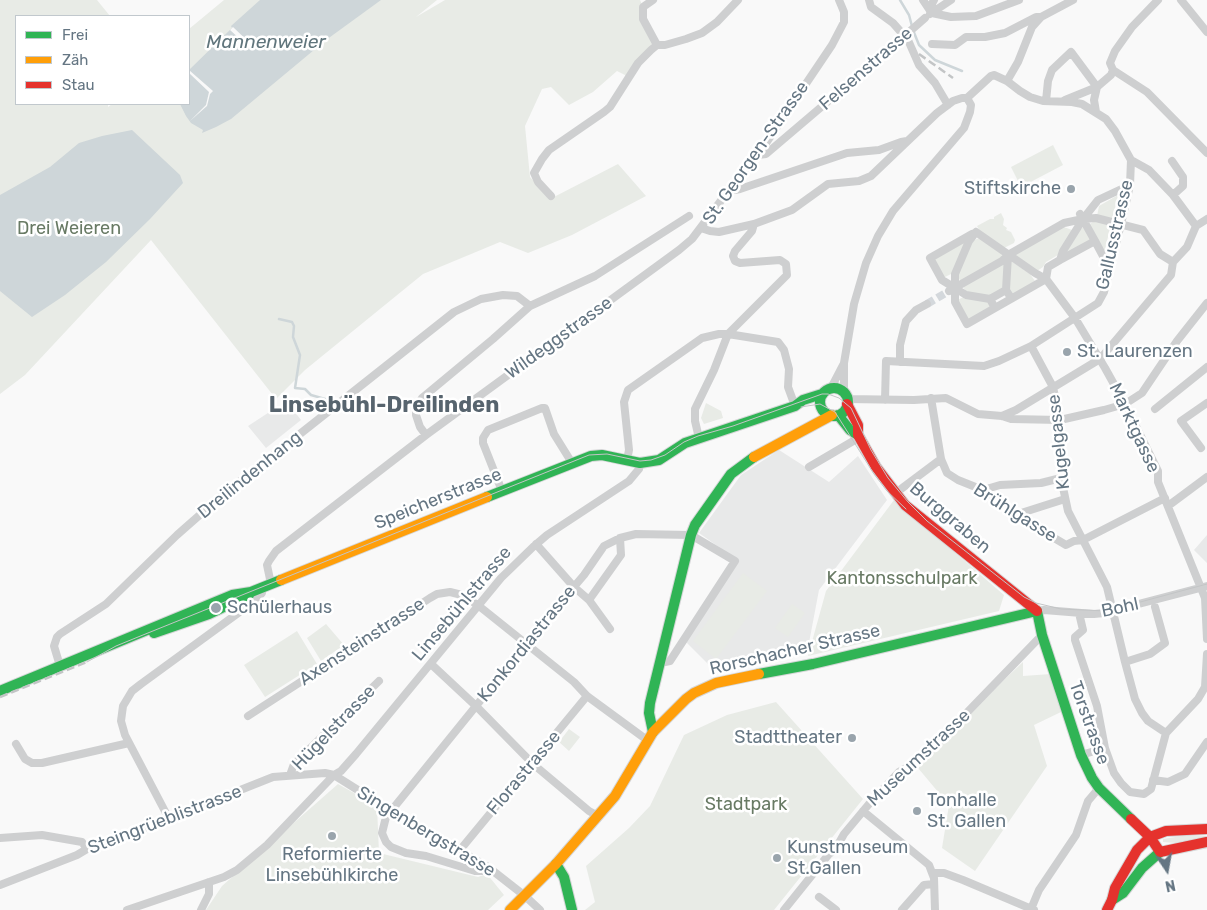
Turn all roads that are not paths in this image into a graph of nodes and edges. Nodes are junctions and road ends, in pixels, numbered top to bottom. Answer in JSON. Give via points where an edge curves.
{"nodes":[{"id":1,"x":653,"y":0,"type":"edge"},
{"id":2,"x":738,"y":0,"type":"edge"},
{"id":3,"x":839,"y":0,"type":"edge"},
{"id":4,"x":869,"y":0,"type":"edge"},
{"id":5,"x":923,"y":0,"type":"edge"},
{"id":6,"x":934,"y":0,"type":"edge"},
{"id":7,"x":951,"y":0,"type":"edge"},
{"id":8,"x":1019,"y":0,"type":"edge"},
{"id":9,"x":1073,"y":0,"type":"edge"},
{"id":10,"x":1158,"y":0,"type":"edge"},
{"id":11,"x":1181,"y":0,"type":"edge"},
{"id":12,"x":931,"y":11,"type":"junction"},
{"id":13,"x":1041,"y":17,"type":"junction"},
{"id":14,"x":1207,"y":32,"type":"edge"},
{"id":15,"x":932,"y":44,"type":"dead end"},
{"id":16,"x":657,"y":45,"type":"junction"},
{"id":17,"x":1113,"y":70,"type":"junction"},
{"id":18,"x":1007,"y":81,"type":"junction"},
{"id":19,"x":1097,"y":87,"type":"junction"},
{"id":20,"x":967,"y":98,"type":"junction"},
{"id":21,"x":1046,"y":101,"type":"junction"},
{"id":22,"x":1061,"y":102,"type":"junction"},
{"id":23,"x":948,"y":105,"type":"junction"},
{"id":24,"x":1096,"y":112,"type":"junction"},
{"id":25,"x":907,"y":141,"type":"junction"},
{"id":26,"x":1207,"y":153,"type":"edge"},
{"id":27,"x":758,"y":155,"type":"junction"},
{"id":28,"x":1131,"y":160,"type":"junction"},
{"id":29,"x":1172,"y":161,"type":"dead end"},
{"id":30,"x":1130,"y":185,"type":"junction"},
{"id":31,"x":731,"y":187,"type":"junction"},
{"id":32,"x":1173,"y":195,"type":"junction"},
{"id":33,"x":551,"y":196,"type":"dead end"},
{"id":34,"x":689,"y":216,"type":"dead end"},
{"id":35,"x":1081,"y":216,"type":"junction"},
{"id":36,"x":1207,"y":219,"type":"edge"},
{"id":37,"x":754,"y":224,"type":"junction"},
{"id":38,"x":1121,"y":224,"type":"junction"},
{"id":39,"x":1196,"y":226,"type":"junction"},
{"id":40,"x":701,"y":228,"type":"junction"},
{"id":41,"x":976,"y":232,"type":"junction"},
{"id":42,"x":1095,"y":241,"type":"junction"},
{"id":43,"x":1008,"y":255,"type":"junction"},
{"id":44,"x":1060,"y":260,"type":"junction"},
{"id":45,"x":1111,"y":262,"type":"junction"},
{"id":46,"x":1173,"y":262,"type":"junction"},
{"id":47,"x":1046,"y":279,"type":"junction"},
{"id":48,"x":952,"y":290,"type":"junction"},
{"id":49,"x":1006,"y":290,"type":"junction"},
{"id":50,"x":1011,"y":298,"type":"junction"},
{"id":51,"x":990,"y":299,"type":"junction"},
{"id":52,"x":1207,"y":303,"type":"edge"},
{"id":53,"x":927,"y":304,"type":"tunnel mouth"},
{"id":54,"x":530,"y":306,"type":"junction"},
{"id":55,"x":995,"y":308,"type":"junction"},
{"id":56,"x":1075,"y":318,"type":"junction"},
{"id":57,"x":728,"y":334,"type":"junction"},
{"id":58,"x":1031,"y":346,"type":"junction"},
{"id":59,"x":1100,"y":359,"type":"junction"},
{"id":60,"x":900,"y":362,"type":"junction"},
{"id":61,"x":844,"y":363,"type":"junction"},
{"id":62,"x":1207,"y":367,"type":"edge"},
{"id":63,"x":1053,"y":387,"type":"junction"},
{"id":64,"x":831,"y":388,"type":"junction"},
{"id":65,"x":931,"y":398,"type":"junction"},
{"id":66,"x":846,"y":399,"type":"junction"},
{"id":67,"x":885,"y":400,"type":"junction"},
{"id":68,"x":821,"y":402,"type":"junction"},
{"id":69,"x":1207,"y":403,"type":"edge"},
{"id":70,"x":1125,"y":404,"type":"junction"},
{"id":71,"x":795,"y":406,"type":"junction"},
{"id":72,"x":1155,"y":409,"type":"dead end"},
{"id":73,"x":835,"y":415,"type":"junction"},
{"id":74,"x":1002,"y":416,"type":"junction"},
{"id":75,"x":1060,"y":420,"type":"junction"},
{"id":76,"x":803,"y":430,"type":"junction"},
{"id":77,"x":426,"y":435,"type":"junction"},
{"id":78,"x":859,"y":436,"type":"junction"},
{"id":79,"x":699,"y":438,"type":"junction"},
{"id":80,"x":1200,"y":448,"type":"dead end"},
{"id":81,"x":941,"y":459,"type":"junction"},
{"id":82,"x":627,"y":460,"type":"junction"},
{"id":83,"x":572,"y":463,"type":"junction"},
{"id":84,"x":640,"y":463,"type":"junction"},
{"id":85,"x":810,"y":467,"type":"dead end"},
{"id":86,"x":1061,"y":478,"type":"junction"},
{"id":87,"x":1207,"y":478,"type":"edge"},
{"id":88,"x":901,"y":489,"type":"dead end"},
{"id":89,"x":983,"y":490,"type":"junction"},
{"id":90,"x":502,"y":491,"type":"junction"},
{"id":91,"x":1164,"y":498,"type":"junction"},
{"id":92,"x":1065,"y":499,"type":"junction"},
{"id":93,"x":1168,"y":506,"type":"junction"},
{"id":94,"x":1018,"y":514,"type":"junction"},
{"id":95,"x":691,"y":535,"type":"junction"},
{"id":96,"x":620,"y":538,"type":"junction"},
{"id":97,"x":1083,"y":540,"type":"junction"},
{"id":98,"x":536,"y":544,"type":"junction"},
{"id":99,"x":271,"y":584,"type":"junction"},
{"id":100,"x":574,"y":587,"type":"junction"},
{"id":101,"x":1204,"y":587,"type":"edge"},
{"id":102,"x":256,"y":590,"type":"junction"},
{"id":103,"x":589,"y":600,"type":"junction"},
{"id":104,"x":479,"y":606,"type":"junction"},
{"id":105,"x":1155,"y":608,"type":"dead end"},
{"id":106,"x":1036,"y":611,"type":"junction"},
{"id":107,"x":1112,"y":612,"type":"junction"},
{"id":108,"x":1080,"y":613,"type":"junction"},
{"id":109,"x":610,"y":629,"type":"dead end"},
{"id":110,"x":1042,"y":635,"type":"junction"},
{"id":111,"x":1207,"y":639,"type":"edge"},
{"id":112,"x":526,"y":644,"type":"junction"},
{"id":113,"x":1207,"y":654,"type":"edge"},
{"id":114,"x":1125,"y":662,"type":"junction"},
{"id":115,"x":660,"y":663,"type":"junction"},
{"id":116,"x":431,"y":664,"type":"junction"},
{"id":117,"x":60,"y":666,"type":"junction"},
{"id":118,"x":379,"y":681,"type":"dead end"},
{"id":119,"x":0,"y":691,"type":"edge"},
{"id":120,"x":587,"y":696,"type":"junction"},
{"id":121,"x":476,"y":706,"type":"junction"},
{"id":122,"x":248,"y":716,"type":"dead end"},
{"id":123,"x":1166,"y":733,"type":"junction"},
{"id":124,"x":650,"y":736,"type":"junction"},
{"id":125,"x":1207,"y":742,"type":"edge"},
{"id":126,"x":129,"y":743,"type":"junction"},
{"id":127,"x":16,"y":744,"type":"dead end"},
{"id":128,"x":1106,"y":748,"type":"junction"},
{"id":129,"x":1081,"y":755,"type":"junction"},
{"id":130,"x":533,"y":764,"type":"junction"},
{"id":131,"x":290,"y":775,"type":"junction"},
{"id":132,"x":334,"y":776,"type":"junction"},
{"id":133,"x":1153,"y":780,"type":"junction"},
{"id":134,"x":1099,"y":788,"type":"junction"},
{"id":135,"x":390,"y":810,"type":"junction"},
{"id":136,"x":863,"y":811,"type":"junction"},
{"id":137,"x":598,"y":816,"type":"junction"},
{"id":138,"x":168,"y":817,"type":"junction"},
{"id":139,"x":1207,"y":829,"type":"edge"},
{"id":140,"x":1150,"y":837,"type":"junction"},
{"id":141,"x":0,"y":838,"type":"edge"},
{"id":142,"x":1207,"y":842,"type":"edge"},
{"id":143,"x":87,"y":849,"type":"junction"},
{"id":144,"x":460,"y":850,"type":"junction"},
{"id":145,"x":1160,"y":852,"type":"junction"},
{"id":146,"x":556,"y":864,"type":"junction"},
{"id":147,"x":488,"y":866,"type":"junction"},
{"id":148,"x":933,"y":874,"type":"junction"},
{"id":149,"x":208,"y":882,"type":"junction"},
{"id":150,"x":934,"y":884,"type":"junction"},
{"id":151,"x":0,"y":886,"type":"edge"},
{"id":152,"x":525,"y":896,"type":"junction"},
{"id":153,"x":819,"y":897,"type":"dead end"},
{"id":154,"x":1112,"y":900,"type":"junction"},
{"id":155,"x":1032,"y":909,"type":"edge"},
{"id":156,"x":127,"y":910,"type":"edge"},
{"id":157,"x":201,"y":910,"type":"edge"},
{"id":158,"x":510,"y":910,"type":"edge"},
{"id":159,"x":540,"y":910,"type":"edge"},
{"id":160,"x":572,"y":910,"type":"edge"},
{"id":161,"x":784,"y":910,"type":"edge"},
{"id":162,"x":836,"y":910,"type":"edge"},
{"id":163,"x":902,"y":910,"type":"edge"},
{"id":164,"x":935,"y":910,"type":"edge"},
{"id":165,"x":1107,"y":910,"type":"edge"}],
"edges":[{"from":1,"to":16,"type":"street","via":[[643,7],[643,19]]},
{"from":2,"to":16,"type":"street","via":[[702,33]]},
{"from":3,"to":27,"type":"street","name":"St. Georgen-Strasse","via":[[844,17],[840,31]]},
{"from":4,"to":23,"type":"street","via":[[871,7],[893,23],[908,40],[919,65]]},
{"from":5,"to":12,"type":"street"},
{"from":6,"to":12,"type":"street"},
{"from":7,"to":12,"type":"street","name":"Felsenstrasse"},
{"from":8,"to":12,"type":"street","via":[[976,16],[952,17]]},
{"from":9,"to":13,"type":"street"},
{"from":10,"to":17,"type":"street","via":[[1115,51],[1110,63]]},
{"from":11,"to":14,"type":"street"},
{"from":12,"to":27,"type":"street","name":"Felsenstrasse","bridge":true,"via":[[766,154]]},
{"from":13,"to":15,"type":"street","via":[[1005,33],[966,37],[955,45]]},
{"from":13,"to":18,"type":"street","via":[[1032,27]]},
{"from":16,"to":33,"type":"street","via":[[638,62],[610,107],[549,150],[542,159],[534,175]]},
{"from":17,"to":19,"type":"street","via":[[1111,76]]},
{"from":17,"to":26,"type":"street","via":[[1147,92]]},
{"from":18,"to":20,"type":"street","name":"St. Georgen-Strasse","via":[[991,76]]},
{"from":18,"to":21,"type":"street","via":[[1025,94]]},
{"from":19,"to":21,"type":"street","via":[[1071,52],[1052,70]]},
{"from":19,"to":22,"type":"street"},
{"from":19,"to":24,"type":"street"},
{"from":20,"to":23,"type":"street","name":"St. Georgen-Strasse"},
{"from":20,"to":61,"type":"street","via":[[970,112],[964,128],[893,211],[871,249],[858,288]]},
{"from":21,"to":22,"type":"street"},
{"from":22,"to":24,"type":"street","via":[[1082,104]]},
{"from":23,"to":25,"type":"street","name":"St. Georgen-Strasse"},
{"from":24,"to":28,"type":"street","name":"Gallusstrasse","via":[[1115,131]]},
{"from":25,"to":31,"type":"street","via":[[879,150],[847,153],[740,189]]},
{"from":25,"to":37,"type":"street","name":"St. Georgen-Strasse","via":[[871,176],[859,181],[828,184],[792,210]]},
{"from":27,"to":31,"type":"street","name":"St. Georgen-Strasse"},
{"from":28,"to":30,"type":"street","name":"Gallusstrasse"},
{"from":28,"to":32,"type":"street","via":[[1149,170]]},
{"from":29,"to":32,"type":"street","via":[[1183,177],[1183,186]]},
{"from":30,"to":35,"type":"street","via":[[1098,200]]},
{"from":30,"to":38,"type":"street","name":"Gallusstrasse"},
{"from":31,"to":40,"type":"street","name":"St. Georgen-Strasse"},
{"from":32,"to":39,"type":"street"},
{"from":34,"to":54,"type":"street","via":[[595,276]]},
{"from":35,"to":38,"type":"street"},
{"from":35,"to":42,"type":"street"},
{"from":35,"to":43,"type":"street"},
{"from":35,"to":44,"type":"street"},
{"from":36,"to":39,"type":"street"},
{"from":37,"to":40,"type":"street","name":"St. Georgen-Strasse","via":[[719,232]]},
{"from":37,"to":57,"type":"street","via":[[733,253],[735,261],[780,260],[786,264],[787,275]]},
{"from":38,"to":45,"type":"street","name":"Gallusstrasse"},
{"from":38,"to":46,"type":"street","via":[[1143,230],[1160,254]]},
{"from":39,"to":46,"type":"street","via":[[1187,247]]},
{"from":40,"to":77,"type":"street","name":"Wildeggstrasse","via":[[679,250]]},
{"from":41,"to":43,"type":"street"},
{"from":41,"to":48,"type":"street","via":[[968,241]]},
{"from":41,"to":48,"type":"street","via":[[930,258],[942,280]]},
{"from":42,"to":44,"type":"street"},
{"from":42,"to":45,"type":"street","via":[[1103,256]]},
{"from":43,"to":47,"type":"street"},
{"from":43,"to":48,"type":"street"},
{"from":43,"to":49,"type":"street"},
{"from":44,"to":47,"type":"street","via":[[1048,267]]},
{"from":45,"to":56,"type":"street","name":"Gallusstrasse","via":[[1098,303]]},
{"from":46,"to":59,"type":"street","via":[[1171,275]]},
{"from":47,"to":50,"type":"street"},
{"from":47,"to":56,"type":"street","name":"Marktgasse"},
{"from":48,"to":51,"type":"street"},
{"from":48,"to":55,"type":"street","via":[[967,324]]},
{"from":49,"to":50,"type":"street"},
{"from":49,"to":51,"type":"street"},
{"from":50,"to":55,"type":"street"},
{"from":51,"to":55,"type":"street"},
{"from":52,"to":70,"type":"street","via":[[1142,393]]},
{"from":53,"to":60,"type":"street","via":[[906,320],[900,344]]},
{"from":54,"to":77,"type":"street","via":[[422,398],[416,415]]},
{"from":54,"to":117,"type":"street","name":"Dreilindenhang","via":[[517,296],[492,296],[463,307],[434,328],[219,498],[106,604],[60,634],[54,646]]},
{"from":56,"to":58,"type":"street","name":"Gallusstrasse"},
{"from":56,"to":59,"type":"street","name":"Marktgasse"},
{"from":57,"to":71,"type":"street","via":[[773,341],[782,346],[789,369],[788,387]]},
{"from":57,"to":79,"type":"street","via":[[695,409]]},
{"from":57,"to":82,"type":"street","via":[[707,336],[696,341],[628,390],[624,407],[629,450]]},
{"from":58,"to":60,"type":"street","name":"Gallusstrasse","via":[[984,366]]},
{"from":58,"to":63,"type":"street","name":"Kugelgasse"},
{"from":59,"to":63,"type":"street"},
{"from":59,"to":70,"type":"street","name":"Marktgasse"},
{"from":60,"to":67,"type":"street","via":[[886,361]]},
{"from":61,"to":64,"type":"street"},
{"from":61,"to":66,"type":"street"},
{"from":62,"to":72,"type":"street"},
{"from":63,"to":74,"type":"street"},
{"from":63,"to":75,"type":"street","name":"Kugelgasse"},
{"from":64,"to":66,"type":"main road","via":[[839,388]]},
{"from":64,"to":68,"type":"main road"},
{"from":65,"to":67,"type":"street"},
{"from":65,"to":74,"type":"street","via":[[946,398],[978,414]]},
{"from":65,"to":81,"type":"street","name":"Brühlgasse"},
{"from":66,"to":67,"type":"street"},
{"from":66,"to":73,"type":"main road","via":[[844,411]]},
{"from":66,"to":78,"type":"main road","name":"Burggraben","via":[[858,425]]},
{"from":68,"to":71,"type":"main road","via":[[803,400]]},
{"from":68,"to":73,"type":"main road","name":"Burggraben","via":[[825,412]]},
{"from":68,"to":76,"type":"main road"},
{"from":69,"to":80,"type":"street","via":[[1181,421]]},
{"from":70,"to":75,"type":"street"},
{"from":70,"to":91,"type":"street","name":"Marktgasse","via":[[1158,471]]},
{"from":71,"to":79,"type":"main road"},
{"from":73,"to":76,"type":"main road"},
{"from":73,"to":78,"type":"main road","name":"Burggraben"},
{"from":74,"to":75,"type":"street"},
{"from":75,"to":86,"type":"street","name":"Kugelgasse"},
{"from":76,"to":95,"type":"main road","via":[[736,469]]},
{"from":77,"to":99,"type":"street","name":"Wildeggstrasse","via":[[276,551],[267,565]]},
{"from":78,"to":85,"type":"street"},
{"from":78,"to":106,"type":"main road","name":"Burggraben","via":[[876,467],[905,505]]},
{"from":79,"to":84,"type":"main road","via":[[659,460]]},
{"from":81,"to":88,"type":"street"},
{"from":81,"to":89,"type":"street","name":"Brühlgasse","via":[[947,473]]},
{"from":82,"to":83,"type":"main road","name":"Speicherstrasse","via":[[602,455]]},
{"from":82,"to":84,"type":"main road","name":"Speicherstrasse"},
{"from":83,"to":90,"type":"main road","name":"Speicherstrasse"},
{"from":83,"to":90,"type":"street","via":[[554,434],[545,408],[542,408],[488,430],[483,438]]},
{"from":84,"to":98,"type":"street","name":"Linsebühlstrasse","via":[[629,481]]},
{"from":86,"to":89,"type":"street"},
{"from":86,"to":92,"type":"street","name":"Kugelgasse"},
{"from":87,"to":93,"type":"street"},
{"from":89,"to":94,"type":"street","name":"Brühlgasse"},
{"from":90,"to":99,"type":"main road","name":"Speicherstrasse"},
{"from":91,"to":93,"type":"street","name":"Marktgasse"},
{"from":91,"to":97,"type":"street"},
{"from":92,"to":94,"type":"street"},
{"from":92,"to":97,"type":"street","name":"Kugelgasse"},
{"from":93,"to":101,"type":"street","name":"Marktgasse"},
{"from":94,"to":97,"type":"street","name":"Brühlgasse","via":[[1066,545]]},
{"from":95,"to":96,"type":"street","name":"Konkordiastrasse","via":[[636,534]]},
{"from":95,"to":115,"type":"main road"},
{"from":95,"to":115,"type":"street","via":[[735,561],[670,661]]},
{"from":96,"to":100,"type":"street","name":"Konkordiastrasse","via":[[604,546]]},
{"from":96,"to":103,"type":"street","via":[[621,555]]},
{"from":97,"to":107,"type":"street","name":"Brühlgasse","via":[[1107,587]]},
{"from":98,"to":100,"type":"street"},
{"from":98,"to":104,"type":"street","name":"Linsebühlstrasse"},
{"from":99,"to":102,"type":"main road","name":"Speicherstrasse"},
{"from":100,"to":103,"type":"street"},
{"from":100,"to":112,"type":"street","name":"Konkordiastrasse"},
{"from":101,"to":107,"type":"street","name":"Bohl"},
{"from":101,"to":111,"type":"street","name":"Marktgasse"},
{"from":102,"to":117,"type":"main road","name":"Speicherstrasse","via":[[239,601],[189,621],[128,638]]},
{"from":102,"to":126,"type":"street","via":[[262,593],[256,600],[132,691],[121,713]]},
{"from":103,"to":109,"type":"street"},
{"from":104,"to":112,"type":"street","name":"Axensteinstrasse"},
{"from":104,"to":116,"type":"street","name":"Linsebühlstrasse"},
{"from":104,"to":122,"type":"street","name":"Axensteinstrasse","via":[[457,593],[438,594]]},
{"from":105,"to":114,"type":"street","via":[[1165,643],[1150,654]]},
{"from":106,"to":108,"type":"street","name":"Bohl"},
{"from":106,"to":110,"type":"main road","name":"Torstrasse"},
{"from":106,"to":124,"type":"main road","name":"Rorschacher Strasse","via":[[813,664],[716,683],[686,698]]},
{"from":107,"to":108,"type":"street","name":"Bohl"},
{"from":107,"to":114,"type":"street","name":"Brühlgasse"},
{"from":108,"to":128,"type":"street","via":[[1083,630],[1075,640],[1097,706]]},
{"from":110,"to":129,"type":"main road","name":"Torstrasse"},
{"from":110,"to":136,"type":"street","name":"Museumstrasse","via":[[923,758],[900,772]]},
{"from":112,"to":120,"type":"street","name":"Axensteinstrasse"},
{"from":112,"to":121,"type":"street","name":"Konkordiastrasse"},
{"from":113,"to":123,"type":"street","via":[[1205,687]]},
{"from":114,"to":123,"type":"street","name":"Brühlgasse","via":[[1142,713]]},
{"from":115,"to":124,"type":"main road","via":[[648,713]]},
{"from":116,"to":121,"type":"street"},
{"from":116,"to":132,"type":"street","name":"Linsebühlstrasse"},
{"from":117,"to":119,"type":"main road","name":"Speicherstrasse"},
{"from":118,"to":131,"type":"street","name":"Hügelstrasse","via":[[294,764]]},
{"from":120,"to":124,"type":"street","name":"Axensteinstrasse"},
{"from":120,"to":130,"type":"street","name":"Florastrasse"},
{"from":121,"to":130,"type":"street"},
{"from":121,"to":135,"type":"street","name":"Konkordiastrasse"},
{"from":123,"to":133,"type":"street"},
{"from":124,"to":137,"type":"main road","name":"Rorschacher Strasse","via":[[614,796]]},
{"from":125,"to":133,"type":"street","via":[[1186,774],[1168,782]]},
{"from":126,"to":127,"type":"street","via":[[42,763],[25,759]]},
{"from":126,"to":138,"type":"street"},
{"from":128,"to":129,"type":"street"},
{"from":128,"to":133,"type":"street","via":[[1114,772],[1130,792],[1144,794],[1151,789]]},
{"from":129,"to":134,"type":"main road","name":"Torstrasse"},
{"from":130,"to":137,"type":"street"},
{"from":130,"to":144,"type":"street","name":"Florastrasse"},
{"from":131,"to":132,"type":"street","name":"Steingrüeblistrasse","via":[[325,773]]},
{"from":131,"to":138,"type":"street","name":"Steingrüeblistrasse","via":[[273,777]]},
{"from":132,"to":135,"type":"street","name":"Singenbergstrasse"},
{"from":132,"to":149,"type":"street","name":"Linsebühlstrasse","via":[[267,845],[237,870]]},
{"from":134,"to":140,"type":"main road","name":"Torstrasse"},
{"from":134,"to":155,"type":"street","via":[[1088,801],[1076,835],[1039,890]]},
{"from":135,"to":144,"type":"street","name":"Singenbergstrasse"},
{"from":135,"to":147,"type":"street","via":[[382,832],[391,847],[475,871],[483,871]]},
{"from":136,"to":148,"type":"street","via":[[928,865]]},
{"from":136,"to":161,"type":"street","name":"Museumstrasse"},
{"from":137,"to":146,"type":"main road","name":"Rorschacher Strasse"},
{"from":138,"to":143,"type":"street","name":"Steingrüeblistrasse"},
{"from":139,"to":140,"type":"main road","via":[[1166,831]]},
{"from":140,"to":145,"type":"main road","name":"Torstrasse"},
{"from":140,"to":154,"type":"main road","via":[[1137,850],[1115,888]]},
{"from":141,"to":143,"type":"street","via":[[42,835],[82,842]]},
{"from":142,"to":145,"type":"main road"},
{"from":143,"to":151,"type":"street","name":"Steingrüeblistrasse"},
{"from":144,"to":147,"type":"street","name":"Singenbergstrasse"},
{"from":145,"to":154,"type":"main road"},
{"from":146,"to":152,"type":"main road","name":"Rorschacher Strasse"},
{"from":146,"to":160,"type":"main road","via":[[564,877]]},
{"from":147,"to":152,"type":"street","name":"Singenbergstrasse"},
{"from":148,"to":150,"type":"street"},
{"from":148,"to":155,"type":"street","via":[[944,873],[964,880]]},
{"from":149,"to":156,"type":"street","name":"Linsebühlstrasse"},
{"from":149,"to":157,"type":"street","via":[[210,894]]},
{"from":150,"to":163,"type":"street","via":[[924,885]]},
{"from":150,"to":164,"type":"street"},
{"from":152,"to":158,"type":"main road","name":"Rorschacher Strasse"},
{"from":152,"to":159,"type":"street","name":"Singenbergstrasse"},
{"from":153,"to":162,"type":"street"},
{"from":154,"to":165,"type":"main road"}]}
